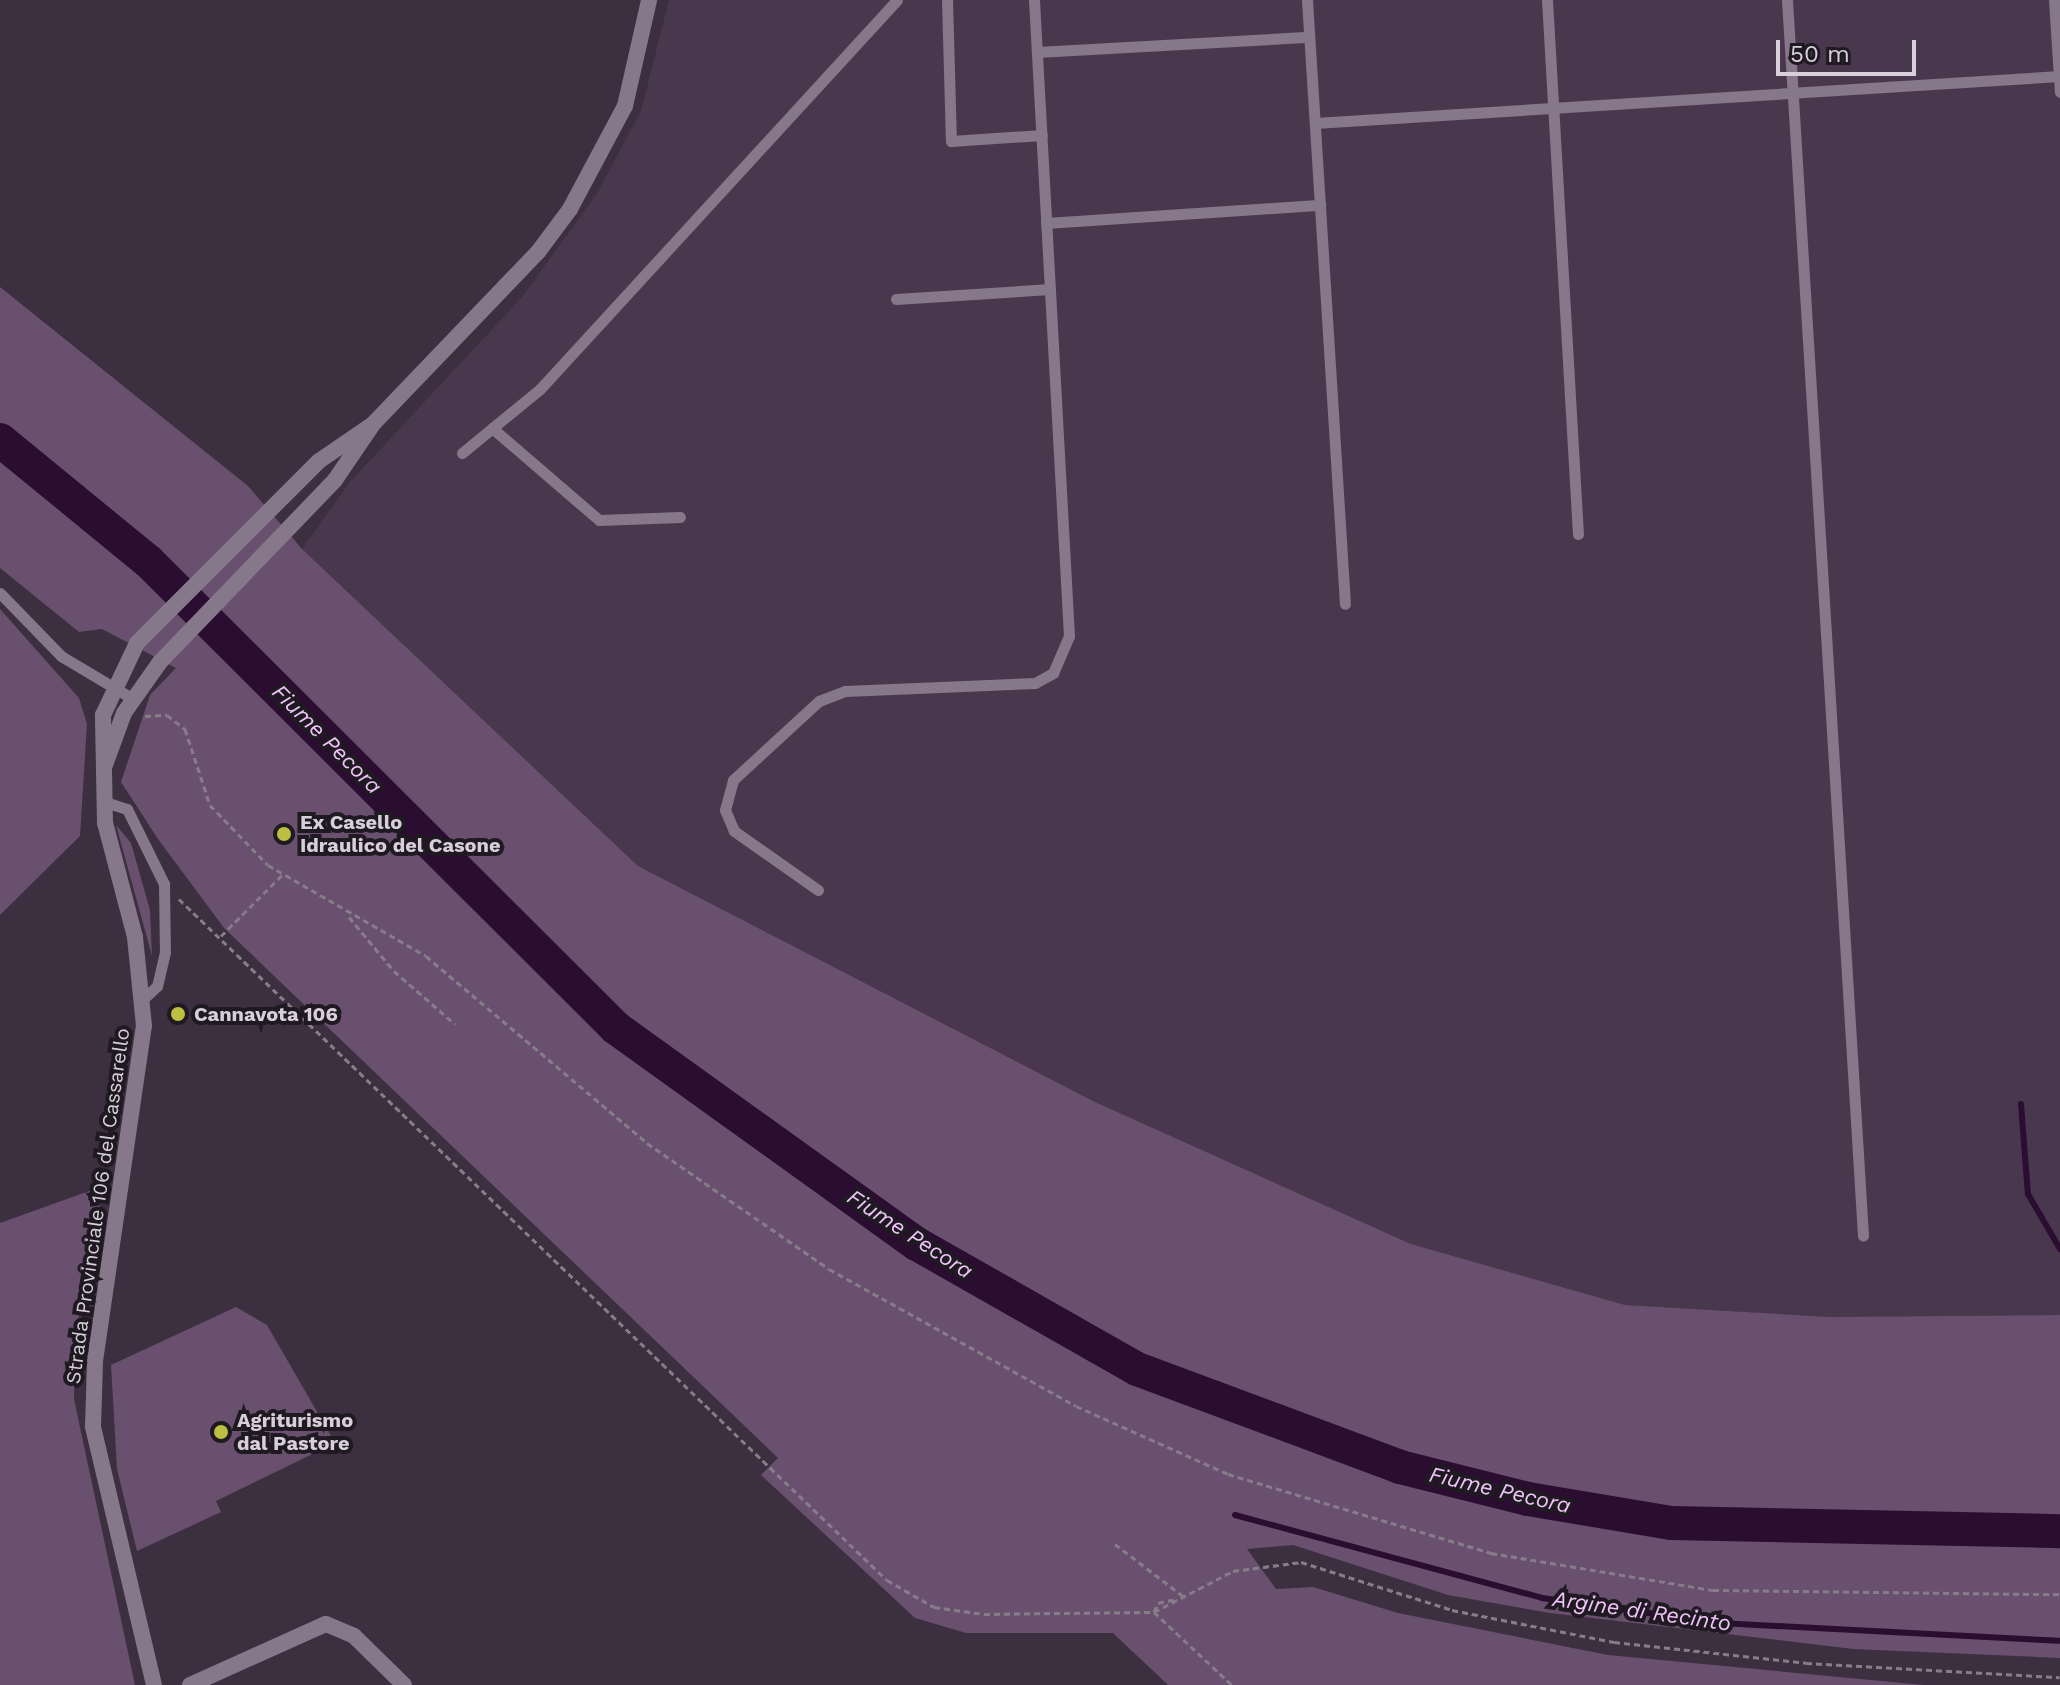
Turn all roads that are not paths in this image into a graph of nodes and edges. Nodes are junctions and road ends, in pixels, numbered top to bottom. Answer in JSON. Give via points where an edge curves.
{"nodes":[{"id":1,"x":649,"y":0,"type":"edge"},
{"id":2,"x":897,"y":0,"type":"edge"},
{"id":3,"x":947,"y":0,"type":"edge"},
{"id":4,"x":1034,"y":0,"type":"edge"},
{"id":5,"x":1307,"y":0,"type":"edge"},
{"id":6,"x":1547,"y":0,"type":"edge"},
{"id":7,"x":1787,"y":0,"type":"edge"},
{"id":8,"x":2054,"y":0,"type":"edge"},
{"id":9,"x":1309,"y":37,"type":"junction"},
{"id":10,"x":1037,"y":52,"type":"junction"},
{"id":11,"x":2060,"y":76,"type":"edge"},
{"id":12,"x":1793,"y":92,"type":"junction"},
{"id":13,"x":2060,"y":92,"type":"edge"},
{"id":14,"x":1554,"y":108,"type":"junction"},
{"id":15,"x":1315,"y":123,"type":"junction"},
{"id":16,"x":1042,"y":135,"type":"junction"},
{"id":17,"x":1320,"y":205,"type":"junction"},
{"id":18,"x":1046,"y":223,"type":"junction"},
{"id":19,"x":1050,"y":289,"type":"junction"},
{"id":20,"x":896,"y":299,"type":"dead end"},
{"id":21,"x":373,"y":424,"type":"junction"},
{"id":22,"x":492,"y":428,"type":"junction"},
{"id":23,"x":462,"y":453,"type":"dead end"},
{"id":24,"x":680,"y":517,"type":"dead end"},
{"id":25,"x":1578,"y":534,"type":"dead end"},
{"id":26,"x":0,"y":593,"type":"edge"},
{"id":27,"x":1345,"y":604,"type":"dead end"},
{"id":28,"x":112,"y":687,"type":"junction"},
{"id":29,"x":133,"y":699,"type":"junction"},
{"id":30,"x":100,"y":778,"type":"junction"},
{"id":31,"x":102,"y":801,"type":"junction"},
{"id":32,"x":818,"y":890,"type":"dead end"},
{"id":33,"x":143,"y":999,"type":"junction"},
{"id":34,"x":1863,"y":1236,"type":"dead end"},
{"id":35,"x":154,"y":1685,"type":"edge"},
{"id":36,"x":190,"y":1685,"type":"edge"},
{"id":37,"x":404,"y":1685,"type":"edge"}],
"edges":[{"from":1,"to":21,"type":"street","name":"Strada Provinciale 106 del Cassarello","via":[[625,106],[601,162],[538,252]]},
{"from":2,"to":22,"type":"lane","via":[[540,389]]},
{"from":3,"to":16,"type":"lane","via":[[951,141]]},
{"from":4,"to":10,"type":"lane"},
{"from":5,"to":9,"type":"lane"},
{"from":6,"to":14,"type":"lane"},
{"from":7,"to":12,"type":"lane"},
{"from":8,"to":11,"type":"lane"},
{"from":9,"to":10,"type":"lane"},
{"from":9,"to":15,"type":"lane"},
{"from":10,"to":16,"type":"lane"},
{"from":11,"to":12,"type":"lane"},
{"from":11,"to":13,"type":"lane"},
{"from":12,"to":14,"type":"lane"},
{"from":12,"to":34,"type":"lane"},
{"from":14,"to":15,"type":"lane"},
{"from":14,"to":25,"type":"lane"},
{"from":15,"to":17,"type":"lane"},
{"from":16,"to":18,"type":"lane"},
{"from":17,"to":18,"type":"lane"},
{"from":17,"to":27,"type":"lane"},
{"from":18,"to":19,"type":"lane"},
{"from":19,"to":20,"type":"lane"},
{"from":19,"to":32,"type":"lane","via":[[1072,615],[1064,652],[1053,673],[1035,683],[845,691],[819,701],[733,780],[725,810],[734,831]]},
{"from":21,"to":28,"type":"street","name":"Strada Provinciale 106 del Cassarello","via":[[319,461],[233,545],[137,643]]},
{"from":21,"to":29,"type":"street","name":"Strada Provinciale 106 del Cassarello","via":[[335,480],[160,662]]},
{"from":22,"to":23,"type":"lane"},
{"from":22,"to":24,"type":"lane","via":[[599,520]]},
{"from":26,"to":28,"type":"lane","via":[[61,656]]},
{"from":28,"to":29,"type":"lane"},
{"from":28,"to":30,"type":"street","name":"Strada Provinciale 106 del Cassarello","via":[[99,741]]},
{"from":29,"to":30,"type":"street","name":"Strada Provinciale 106 del Cassarello"},
{"from":30,"to":31,"type":"street","name":"Strada Provinciale 106 del Cassarello"},
{"from":31,"to":33,"type":"street","name":"Strada Provinciale 106 del Cassarello"},
{"from":31,"to":33,"type":"lane","via":[[127,809],[166,896],[161,973]]},
{"from":33,"to":35,"type":"street","name":"Strada Provinciale 106 del Cassarello","via":[[142,1054],[95,1361],[93,1426]]},
{"from":36,"to":37,"type":"street","via":[[326,1624],[354,1636]]}]}
